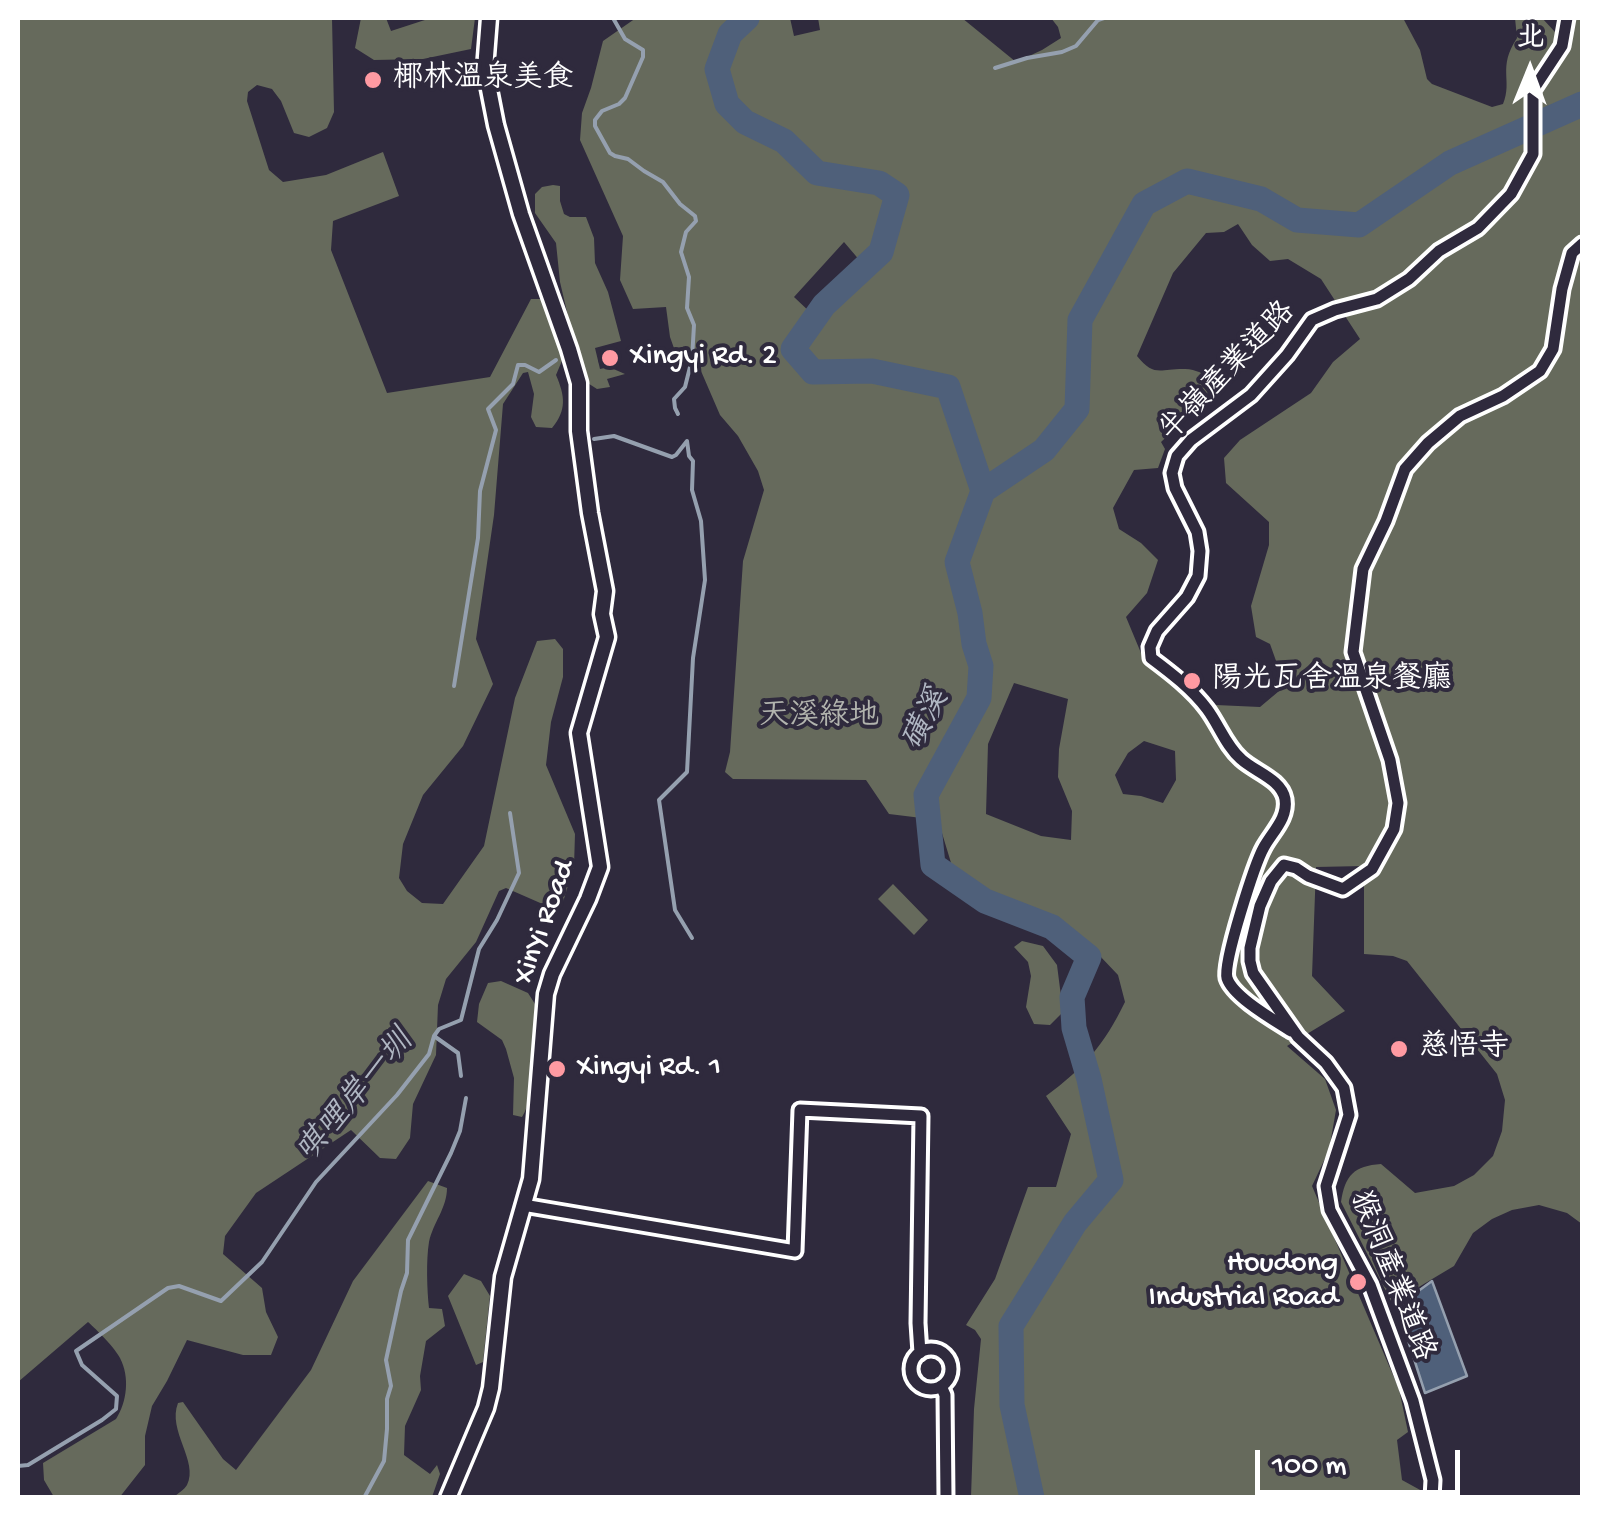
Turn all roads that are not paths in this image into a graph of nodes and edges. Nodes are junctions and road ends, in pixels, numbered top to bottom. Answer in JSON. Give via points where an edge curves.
{"nodes":[{"id":1,"x":489,"y":18,"type":"edge"},
{"id":2,"x":1567,"y":18,"type":"edge"},
{"id":3,"x":1582,"y":244,"type":"edge"},
{"id":4,"x":1298,"y":1036,"type":"junction"},
{"id":5,"x":523,"y":1206,"type":"junction"},
{"id":6,"x":927,"y":1351,"type":"junction"},
{"id":7,"x":934,"y":1388,"type":"junction"},
{"id":8,"x":448,"y":1498,"type":"edge"},
{"id":9,"x":946,"y":1498,"type":"edge"},
{"id":10,"x":1432,"y":1498,"type":"edge"}],
"edges":[{"from":1,"to":5,"type":"street","name":"XinYi Road","via":[[484,69],[496,125],[579,383],[607,637],[579,733],[600,867],[546,994],[532,1178]]},
{"from":2,"to":4,"type":"street","name":"半嶺產業道路","via":[[1562,46],[1536,82],[1533,154],[1511,194],[1409,279],[1377,299],[1312,320],[1251,395],[1191,440],[1172,473],[1196,532],[1198,576],[1157,631],[1151,658],[1188,688],[1242,760],[1284,796],[1285,814],[1247,892],[1227,979]]},
{"from":3,"to":4,"type":"street","name":"猴洞產業道路","via":[[1572,253],[1553,349],[1540,371],[1460,416],[1428,443],[1405,469],[1363,569],[1352,652],[1398,803],[1394,829],[1372,868],[1342,890],[1284,865],[1260,906],[1250,948],[1253,973]]},
{"from":4,"to":10,"type":"street","name":"猴洞產業道路","via":[[1344,1088],[1349,1115],[1326,1186],[1330,1210],[1370,1285],[1413,1401]]},
{"from":5,"to":6,"type":"street","via":[[794,1251],[800,1110],[921,1116],[918,1323]]},
{"from":5,"to":8,"type":"street","name":"XinYi Road","via":[[503,1276],[486,1408]]},
{"from":6,"to":7,"type":"street","via":[[911,1370],[916,1383]]},
{"from":6,"to":7,"type":"street","via":[[945,1356],[950,1369],[946,1382]]},
{"from":7,"to":9,"type":"street","via":[[945,1395]]}]}
